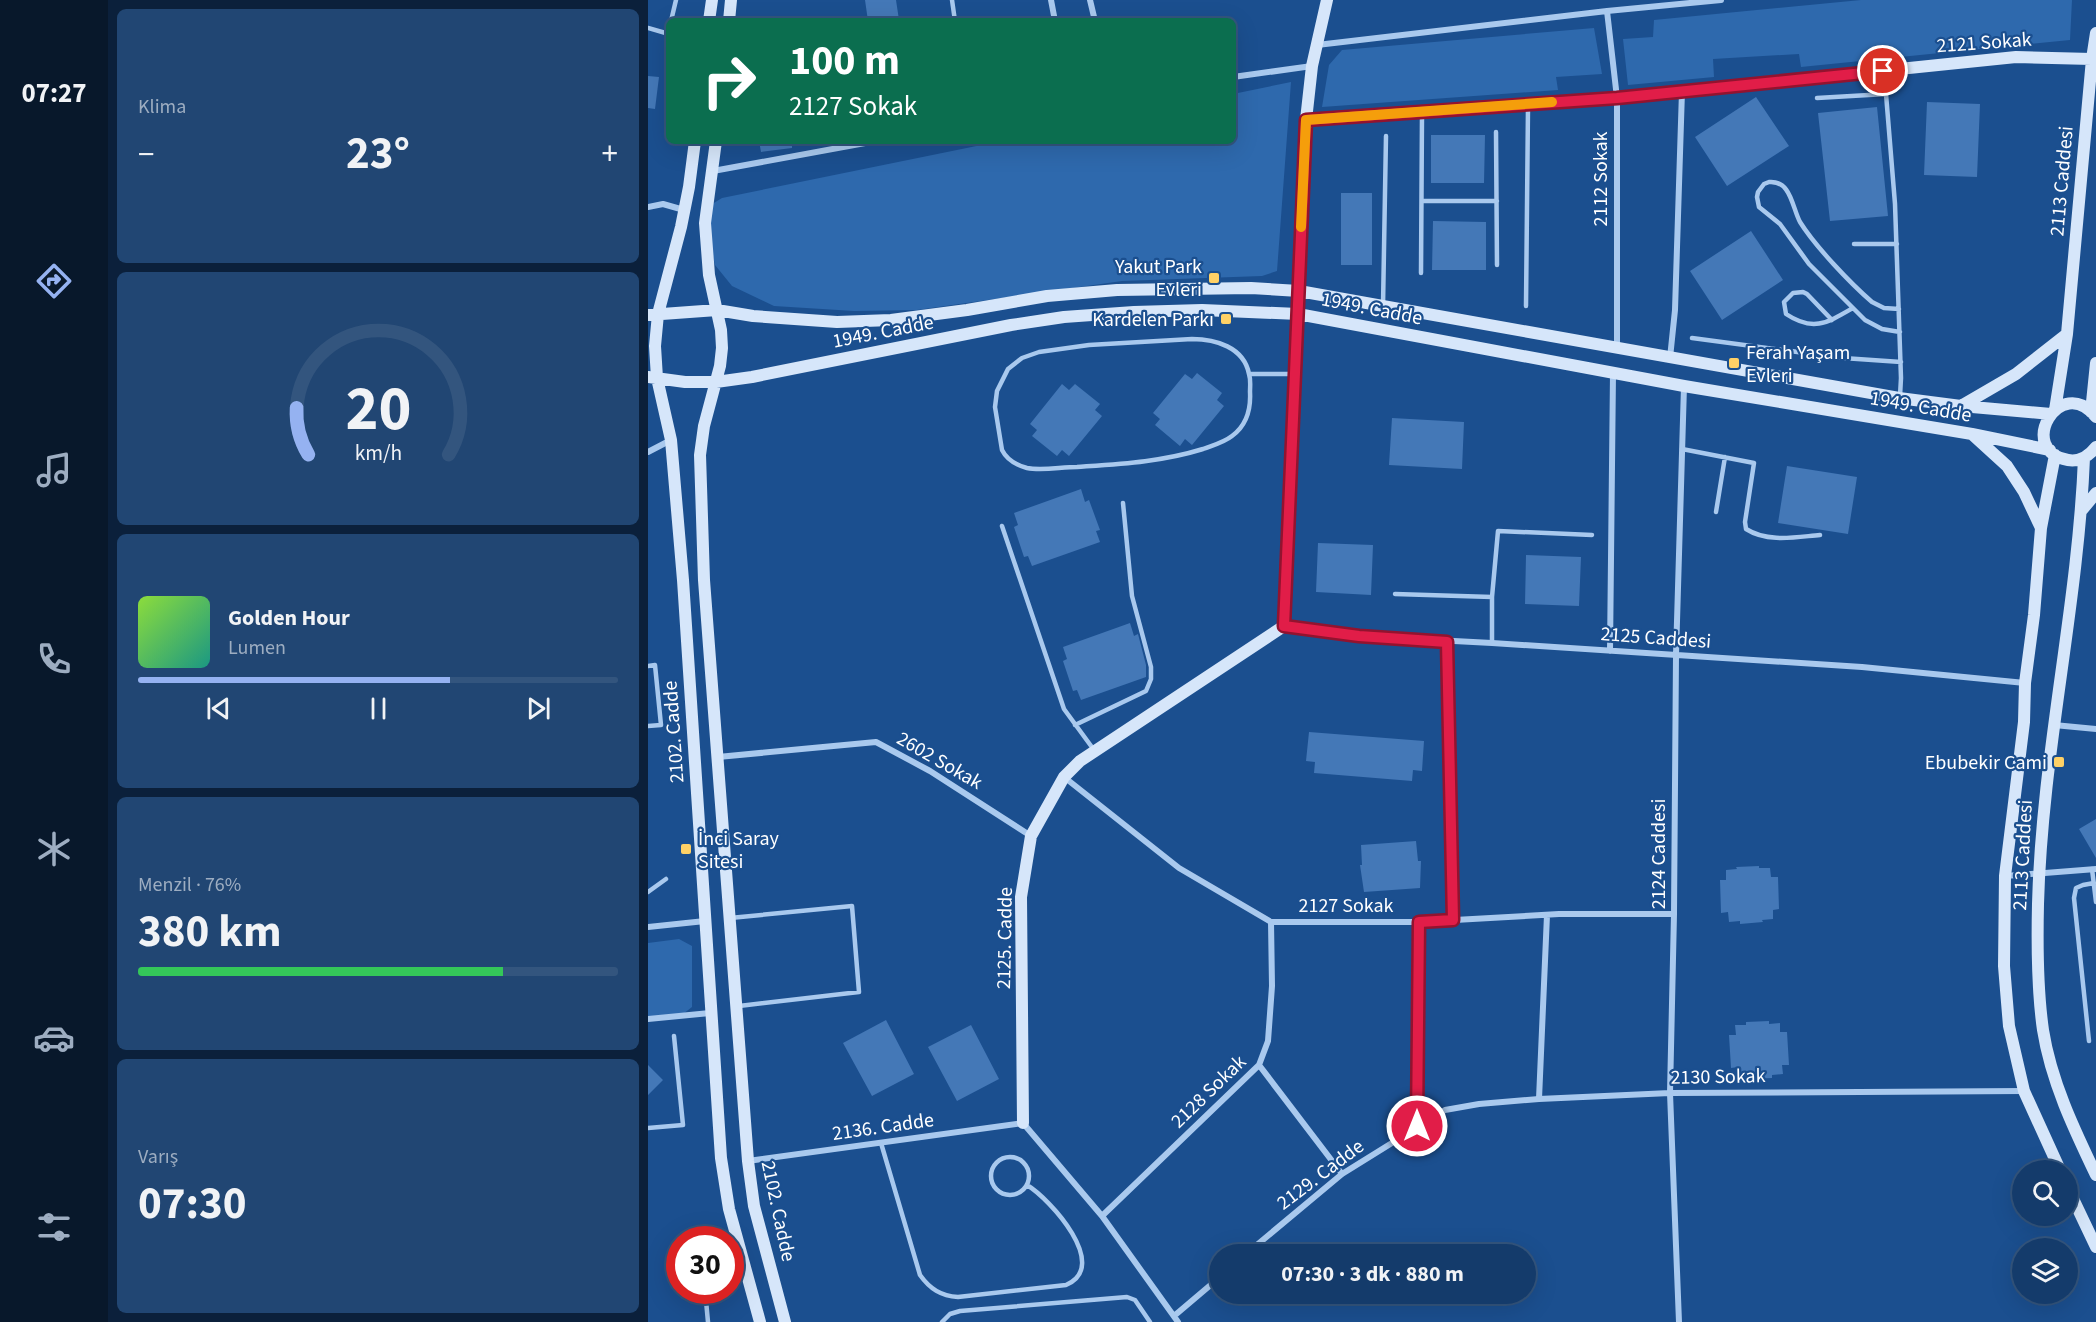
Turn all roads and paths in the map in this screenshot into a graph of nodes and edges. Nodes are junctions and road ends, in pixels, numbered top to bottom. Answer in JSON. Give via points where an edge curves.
{"nodes":[{"id":1,"x":676,"y":0,"type":"edge"},
{"id":2,"x":712,"y":0,"type":"edge"},
{"id":3,"x":731,"y":0,"type":"edge"},
{"id":4,"x":952,"y":0,"type":"edge"},
{"id":5,"x":1052,"y":0,"type":"edge"},
{"id":6,"x":1090,"y":0,"type":"edge"},
{"id":7,"x":1327,"y":0,"type":"edge"},
{"id":8,"x":1721,"y":0,"type":"edge"},
{"id":9,"x":1607,"y":11,"type":"junction"},
{"id":10,"x":673,"y":18,"type":"edge"},
{"id":11,"x":709,"y":18,"type":"edge"},
{"id":12,"x":729,"y":18,"type":"edge"},
{"id":13,"x":955,"y":18,"type":"edge"},
{"id":14,"x":1055,"y":18,"type":"edge"},
{"id":15,"x":1094,"y":18,"type":"edge"},
{"id":16,"x":648,"y":28,"type":"edge"},
{"id":17,"x":666,"y":33,"type":"edge"},
{"id":18,"x":2096,"y":33,"type":"edge"},
{"id":19,"x":1316,"y":45,"type":"junction"},
{"id":20,"x":2092,"y":59,"type":"junction"},
{"id":21,"x":1312,"y":66,"type":"junction"},
{"id":22,"x":1236,"y":77,"type":"edge"},
{"id":23,"x":1682,"y":91,"type":"junction"},
{"id":24,"x":1617,"y":98,"type":"junction"},
{"id":25,"x":1816,"y":98,"type":"dead end"},
{"id":26,"x":1528,"y":104,"type":"junction"},
{"id":27,"x":1422,"y":112,"type":"junction"},
{"id":28,"x":1306,"y":120,"type":"junction"},
{"id":29,"x":1497,"y":132,"type":"dead end"},
{"id":30,"x":1386,"y":135,"type":"dead end"},
{"id":31,"x":695,"y":144,"type":"edge"},
{"id":32,"x":716,"y":144,"type":"edge"},
{"id":33,"x":860,"y":144,"type":"edge"},
{"id":34,"x":712,"y":171,"type":"junction"},
{"id":35,"x":1422,"y":201,"type":"junction"},
{"id":36,"x":1497,"y":201,"type":"junction"},
{"id":37,"x":648,"y":207,"type":"edge"},
{"id":38,"x":684,"y":210,"type":"junction"},
{"id":39,"x":1854,"y":244,"type":"dead end"},
{"id":40,"x":1897,"y":244,"type":"junction"},
{"id":41,"x":1497,"y":265,"type":"dead end"},
{"id":42,"x":1421,"y":273,"type":"dead end"},
{"id":43,"x":1299,"y":291,"type":"junction"},
{"id":44,"x":1383,"y":306,"type":"junction"},
{"id":45,"x":1526,"y":306,"type":"dead end"},
{"id":46,"x":1853,"y":308,"type":"junction"},
{"id":47,"x":1899,"y":309,"type":"junction"},
{"id":48,"x":717,"y":310,"type":"junction"},
{"id":49,"x":653,"y":314,"type":"edge"},
{"id":50,"x":1298,"y":314,"type":"junction"},
{"id":51,"x":1832,"y":320,"type":"junction"},
{"id":52,"x":1900,"y":332,"type":"junction"},
{"id":53,"x":2067,"y":334,"type":"junction"},
{"id":54,"x":1692,"y":338,"type":"dead end"},
{"id":55,"x":1617,"y":348,"type":"junction"},
{"id":56,"x":1670,"y":358,"type":"junction"},
{"id":57,"x":1901,"y":362,"type":"junction"},
{"id":58,"x":2096,"y":363,"type":"edge"},
{"id":59,"x":1613,"y":373,"type":"junction"},
{"id":60,"x":1250,"y":374,"type":"junction"},
{"id":61,"x":1295,"y":374,"type":"junction"},
{"id":62,"x":653,"y":378,"type":"edge"},
{"id":63,"x":716,"y":382,"type":"junction"},
{"id":64,"x":1684,"y":386,"type":"junction"},
{"id":65,"x":1899,"y":398,"type":"junction"},
{"id":66,"x":1961,"y":406,"type":"junction"},
{"id":67,"x":2053,"y":412,"type":"junction"},
{"id":68,"x":2095,"y":416,"type":"edge"},
{"id":69,"x":1972,"y":434,"type":"junction"},
{"id":70,"x":671,"y":440,"type":"junction"},
{"id":71,"x":1682,"y":449,"type":"junction"},
{"id":72,"x":648,"y":452,"type":"edge"},
{"id":73,"x":2052,"y":453,"type":"junction"},
{"id":74,"x":2091,"y":454,"type":"edge"},
{"id":75,"x":1725,"y":457,"type":"junction"},
{"id":76,"x":2096,"y":493,"type":"edge"},
{"id":77,"x":1123,"y":503,"type":"dead end"},
{"id":78,"x":2082,"y":510,"type":"junction"},
{"id":79,"x":1716,"y":512,"type":"dead end"},
{"id":80,"x":1002,"y":526,"type":"dead end"},
{"id":81,"x":2041,"y":528,"type":"junction"},
{"id":82,"x":1592,"y":535,"type":"dead end"},
{"id":83,"x":1820,"y":535,"type":"dead end"},
{"id":84,"x":1395,"y":594,"type":"dead end"},
{"id":85,"x":1492,"y":597,"type":"junction"},
{"id":86,"x":1284,"y":626,"type":"junction"},
{"id":87,"x":1447,"y":642,"type":"junction"},
{"id":88,"x":1492,"y":643,"type":"junction"},
{"id":89,"x":1610,"y":651,"type":"junction"},
{"id":90,"x":1676,"y":655,"type":"junction"},
{"id":91,"x":648,"y":666,"type":"edge"},
{"id":92,"x":2025,"y":683,"type":"junction"},
{"id":93,"x":1075,"y":725,"type":"junction"},
{"id":94,"x":2053,"y":725,"type":"junction"},
{"id":95,"x":648,"y":726,"type":"edge"},
{"id":96,"x":2096,"y":729,"type":"edge"},
{"id":97,"x":1095,"y":750,"type":"junction"},
{"id":98,"x":717,"y":757,"type":"junction"},
{"id":99,"x":1064,"y":777,"type":"junction"},
{"id":100,"x":1031,"y":836,"type":"junction"},
{"id":101,"x":2094,"y":869,"type":"edge"},
{"id":102,"x":2039,"y":873,"type":"junction"},
{"id":103,"x":2005,"y":876,"type":"junction"},
{"id":104,"x":666,"y":879,"type":"dead end"},
{"id":105,"x":2094,"y":883,"type":"junction"},
{"id":106,"x":648,"y":892,"type":"edge"},
{"id":107,"x":2096,"y":902,"type":"edge"},
{"id":108,"x":1674,"y":914,"type":"junction"},
{"id":109,"x":1547,"y":915,"type":"junction"},
{"id":110,"x":729,"y":918,"type":"junction"},
{"id":111,"x":1453,"y":920,"type":"junction"},
{"id":112,"x":705,"y":921,"type":"junction"},
{"id":113,"x":1271,"y":922,"type":"junction"},
{"id":114,"x":1419,"y":922,"type":"junction"},
{"id":115,"x":648,"y":927,"type":"edge"},
{"id":116,"x":736,"y":1006,"type":"junction"},
{"id":117,"x":710,"y":1013,"type":"junction"},
{"id":118,"x":648,"y":1019,"type":"edge"},
{"id":119,"x":675,"y":1036,"type":"dead end"},
{"id":120,"x":2089,"y":1041,"type":"dead end"},
{"id":121,"x":1259,"y":1065,"type":"junction"},
{"id":122,"x":2024,"y":1090,"type":"junction"},
{"id":123,"x":1670,"y":1093,"type":"junction"},
{"id":124,"x":1539,"y":1099,"type":"junction"},
{"id":125,"x":1023,"y":1123,"type":"junction"},
{"id":126,"x":1417,"y":1126,"type":"junction"},
{"id":127,"x":648,"y":1128,"type":"edge"},
{"id":128,"x":881,"y":1143,"type":"junction"},
{"id":129,"x":2056,"y":1160,"type":"edge"},
{"id":130,"x":748,"y":1161,"type":"junction"},
{"id":131,"x":1342,"y":1174,"type":"junction"},
{"id":132,"x":2096,"y":1175,"type":"edge"},
{"id":133,"x":1027,"y":1185,"type":"junction"},
{"id":134,"x":2078,"y":1209,"type":"edge"},
{"id":135,"x":1102,"y":1216,"type":"junction"},
{"id":136,"x":731,"y":1226,"type":"edge"},
{"id":137,"x":1258,"y":1244,"type":"edge"},
{"id":138,"x":2096,"y":1247,"type":"edge"},
{"id":139,"x":744,"y":1277,"type":"edge"},
{"id":140,"x":1209,"y":1288,"type":"edge"},
{"id":141,"x":706,"y":1304,"type":"edge"},
{"id":142,"x":1176,"y":1319,"type":"edge"},
{"id":143,"x":708,"y":1322,"type":"edge"},
{"id":144,"x":760,"y":1322,"type":"edge"},
{"id":145,"x":785,"y":1322,"type":"edge"},
{"id":146,"x":942,"y":1322,"type":"edge"},
{"id":147,"x":1150,"y":1322,"type":"edge"},
{"id":148,"x":1679,"y":1322,"type":"edge"}],
"edges":[{"from":1,"to":10,"type":"lane"},
{"from":2,"to":11,"type":"street"},
{"from":3,"to":12,"type":"street"},
{"from":4,"to":13,"type":"lane"},
{"from":5,"to":14,"type":"street"},
{"from":6,"to":15,"type":"street"},
{"from":7,"to":19,"type":"street"},
{"from":8,"to":9,"type":"street"},
{"from":9,"to":19,"type":"street"},
{"from":9,"to":24,"type":"street","name":"2112 Sokak"},
{"from":16,"to":17,"type":"lane"},
{"from":18,"to":20,"type":"street","name":"2113 Caddesi"},
{"from":19,"to":21,"type":"street"},
{"from":20,"to":23,"type":"street","name":"2121 Sokak","via":[[2016,57]]},
{"from":20,"to":53,"type":"street","name":"2113 Caddesi"},
{"from":21,"to":22,"type":"street"},
{"from":21,"to":28,"type":"street"},
{"from":23,"to":24,"type":"street","name":"2121 Sokak"},
{"from":23,"to":56,"type":"street"},
{"from":24,"to":26,"type":"street","name":"2121 Sokak"},
{"from":24,"to":55,"type":"street","name":"2112 Sokak"},
{"from":25,"to":40,"type":"lane","via":[[1886,94]]},
{"from":26,"to":27,"type":"street","name":"2121 Sokak"},
{"from":26,"to":45,"type":"lane"},
{"from":27,"to":28,"type":"street","name":"2121 Sokak"},
{"from":27,"to":35,"type":"lane"},
{"from":28,"to":43,"type":"street"},
{"from":29,"to":36,"type":"lane"},
{"from":30,"to":44,"type":"lane"},
{"from":31,"to":38,"type":"street","name":"2102. Cadde"},
{"from":32,"to":34,"type":"street","name":"2102. Cadde"},
{"from":33,"to":34,"type":"street"},
{"from":34,"to":48,"type":"street","name":"2102. Cadde","via":[[705,224],[709,275]]},
{"from":35,"to":36,"type":"lane"},
{"from":35,"to":42,"type":"lane"},
{"from":36,"to":41,"type":"lane"},
{"from":37,"to":38,"type":"street","via":[[663,204]]},
{"from":38,"to":49,"type":"street","name":"2102. Cadde"},
{"from":39,"to":40,"type":"lane"},
{"from":40,"to":47,"type":"lane"},
{"from":43,"to":44,"type":"street","name":"1949. Cadde"},
{"from":43,"to":48,"type":"street","name":"1949. Cadde","via":[[1117,290],[1047,296],[891,320],[837,322]]},
{"from":43,"to":50,"type":"street"},
{"from":44,"to":55,"type":"street","name":"1949. Cadde"},
{"from":46,"to":47,"type":"lane","via":[[1809,264],[1775,218],[1760,207],[1757,197],[1764,184],[1774,182],[1786,188],[1809,234],[1867,297],[1884,308]]},
{"from":46,"to":51,"type":"lane"},
{"from":46,"to":52,"type":"lane","via":[[1873,325]]},
{"from":47,"to":52,"type":"lane"},
{"from":48,"to":49,"type":"street","name":"1949. Cadde"},
{"from":48,"to":63,"type":"street","name":"2102. Cadde","via":[[722,348]]},
{"from":49,"to":62,"type":"street","name":"2102. Cadde"},
{"from":50,"to":59,"type":"street","name":"1949. Cadde"},
{"from":50,"to":61,"type":"street"},
{"from":50,"to":63,"type":"street","name":"1949. Cadde","via":[[1202,310],[1064,317]]},
{"from":51,"to":51,"type":"lane","via":[[1803,292],[1792,293],[1785,302],[1786,314],[1799,323],[1826,324]]},
{"from":52,"to":57,"type":"lane"},
{"from":53,"to":66,"type":"street","via":[[2016,374]]},
{"from":53,"to":67,"type":"street","name":"2113 Caddesi"},
{"from":54,"to":57,"type":"lane"},
{"from":55,"to":56,"type":"street","name":"1949. Cadde"},
{"from":56,"to":65,"type":"street","name":"1949. Cadde"},
{"from":57,"to":65,"type":"lane"},
{"from":58,"to":68,"type":"street"},
{"from":59,"to":64,"type":"street","name":"1949. Cadde"},
{"from":59,"to":89,"type":"street"},
{"from":60,"to":60,"type":"lane","via":[[1230,347],[1202,339],[1089,345],[1030,354],[1008,369],[997,391],[995,407],[1002,450],[1010,461],[1034,469],[1130,464],[1191,453],[1222,442],[1243,425],[1251,405]]},
{"from":60,"to":61,"type":"lane"},
{"from":61,"to":86,"type":"street"},
{"from":62,"to":63,"type":"street","name":"1949. Cadde"},
{"from":62,"to":70,"type":"street","name":"2102. Cadde"},
{"from":63,"to":98,"type":"street","name":"2102. Cadde","via":[[700,455],[704,580]]},
{"from":64,"to":69,"type":"street","name":"1949. Cadde"},
{"from":64,"to":71,"type":"street","name":"2124 Caddesi"},
{"from":65,"to":66,"type":"street","name":"1949. Cadde"},
{"from":66,"to":67,"type":"street","name":"1949. Cadde"},
{"from":67,"to":68,"type":"street","name":"1949. Cadde","via":[[2074,404]]},
{"from":67,"to":73,"type":"street","name":"2113 Caddesi","via":[[2044,429]]},
{"from":69,"to":73,"type":"street","name":"1949. Cadde"},
{"from":69,"to":81,"type":"street","via":[[2007,466]]},
{"from":70,"to":72,"type":"street"},
{"from":70,"to":112,"type":"street","name":"2102. Cadde"},
{"from":71,"to":75,"type":"lane"},
{"from":71,"to":90,"type":"street","name":"2124 Caddesi"},
{"from":73,"to":74,"type":"street","name":"1949. Cadde","via":[[2072,461]]},
{"from":73,"to":81,"type":"street","name":"2113 Caddesi"},
{"from":74,"to":78,"type":"street","name":"2113 Caddesi"},
{"from":75,"to":79,"type":"lane"},
{"from":75,"to":83,"type":"lane","via":[[1754,463],[1746,529],[1772,538]]},
{"from":76,"to":78,"type":"street"},
{"from":77,"to":93,"type":"lane","via":[[1132,596],[1151,679],[1146,691]]},
{"from":78,"to":94,"type":"street","name":"2113 Caddesi"},
{"from":80,"to":93,"type":"lane","via":[[1064,709]]},
{"from":81,"to":92,"type":"street","name":"2113 Caddesi"},
{"from":82,"to":85,"type":"lane","via":[[1497,531]]},
{"from":84,"to":85,"type":"lane"},
{"from":85,"to":88,"type":"lane"},
{"from":86,"to":87,"type":"street","name":"2125 Caddesi"},
{"from":86,"to":97,"type":"street","name":"2125. Cadde"},
{"from":87,"to":88,"type":"street","name":"2125 Caddesi"},
{"from":87,"to":111,"type":"street"},
{"from":88,"to":89,"type":"street","name":"2125 Caddesi"},
{"from":89,"to":90,"type":"street","name":"2125 Caddesi"},
{"from":90,"to":92,"type":"street","name":"2125 Caddesi"},
{"from":90,"to":108,"type":"street","name":"2124 Caddesi"},
{"from":91,"to":95,"type":"lane","via":[[655,665],[661,725]]},
{"from":92,"to":103,"type":"street","name":"2113 Caddesi","via":[[2024,722]]},
{"from":93,"to":97,"type":"lane"},
{"from":94,"to":96,"type":"street"},
{"from":94,"to":102,"type":"street","name":"2113 Caddesi"},
{"from":97,"to":99,"type":"street","name":"2125. Cadde"},
{"from":98,"to":100,"type":"street","name":"2602 Sokak","via":[[876,742],[930,771]]},
{"from":98,"to":110,"type":"street","name":"2102. Cadde"},
{"from":99,"to":100,"type":"street","name":"2125. Cadde"},
{"from":99,"to":113,"type":"street","name":"2127 Sokak","via":[[1179,868]]},
{"from":100,"to":125,"type":"street","name":"2125. Cadde","via":[[1021,897]]},
{"from":101,"to":102,"type":"street"},
{"from":101,"to":105,"type":"lane"},
{"from":102,"to":103,"type":"street"},
{"from":102,"to":132,"type":"street","name":"2113 Caddesi","via":[[2037,974],[2044,1032],[2057,1082]]},
{"from":103,"to":122,"type":"street","name":"2113 Caddesi","via":[[2004,966],[2009,1026]]},
{"from":104,"to":106,"type":"lane"},
{"from":105,"to":107,"type":"lane"},
{"from":105,"to":120,"type":"lane","via":[[2076,888],[2074,897]]},
{"from":108,"to":109,"type":"street","name":"2127 Sokak"},
{"from":108,"to":123,"type":"street","name":"2124 Caddesi"},
{"from":109,"to":111,"type":"street","name":"2127 Sokak"},
{"from":109,"to":124,"type":"street"},
{"from":110,"to":116,"type":"street","name":"2102. Cadde"},
{"from":110,"to":116,"type":"lane","via":[[852,906],[860,992]]},
{"from":111,"to":114,"type":"street","name":"2127 Sokak"},
{"from":112,"to":115,"type":"street"},
{"from":112,"to":117,"type":"street","name":"2102. Cadde"},
{"from":113,"to":114,"type":"street","name":"2127 Sokak"},
{"from":113,"to":121,"type":"street","name":"2128 Sokak","via":[[1268,1041]]},
{"from":114,"to":126,"type":"street"},
{"from":116,"to":130,"type":"street","name":"2102. Cadde"},
{"from":117,"to":118,"type":"street"},
{"from":117,"to":136,"type":"street","name":"2102. Cadde","via":[[721,1158]]},
{"from":119,"to":127,"type":"lane","via":[[683,1125]]},
{"from":121,"to":131,"type":"street"},
{"from":121,"to":135,"type":"street","name":"2128 Sokak"},
{"from":122,"to":123,"type":"street","name":"2130 Sokak"},
{"from":122,"to":129,"type":"street","name":"2113 Caddesi"},
{"from":123,"to":124,"type":"street","name":"2130 Sokak"},
{"from":123,"to":148,"type":"street","name":"2124 Caddesi"},
{"from":124,"to":126,"type":"street","name":"2130 Sokak","via":[[1445,1110]]},
{"from":125,"to":128,"type":"street","name":"2136. Cadde"},
{"from":125,"to":135,"type":"street"},
{"from":126,"to":131,"type":"street","name":"2129. Cadde"},
{"from":128,"to":130,"type":"street","name":"2136. Cadde"},
{"from":128,"to":133,"type":"lane","via":[[920,1275],[935,1291],[950,1297],[1066,1285],[1079,1275],[1083,1263],[1079,1246],[1045,1199]]},
{"from":130,"to":145,"type":"street","name":"2102. Cadde","via":[[754,1206]]},
{"from":131,"to":137,"type":"street","name":"2129. Cadde"},
{"from":133,"to":133,"type":"lane","via":[[1028,1168],[1023,1162],[1007,1158],[994,1167],[993,1184],[1005,1194],[1022,1191]]},
{"from":134,"to":138,"type":"street"},
{"from":135,"to":142,"type":"street"},
{"from":139,"to":144,"type":"street","name":"2102. Cadde"},
{"from":140,"to":142,"type":"street"},
{"from":141,"to":143,"type":"lane"},
{"from":146,"to":147,"type":"lane","via":[[960,1311],[1123,1297],[1135,1300]]}]}
